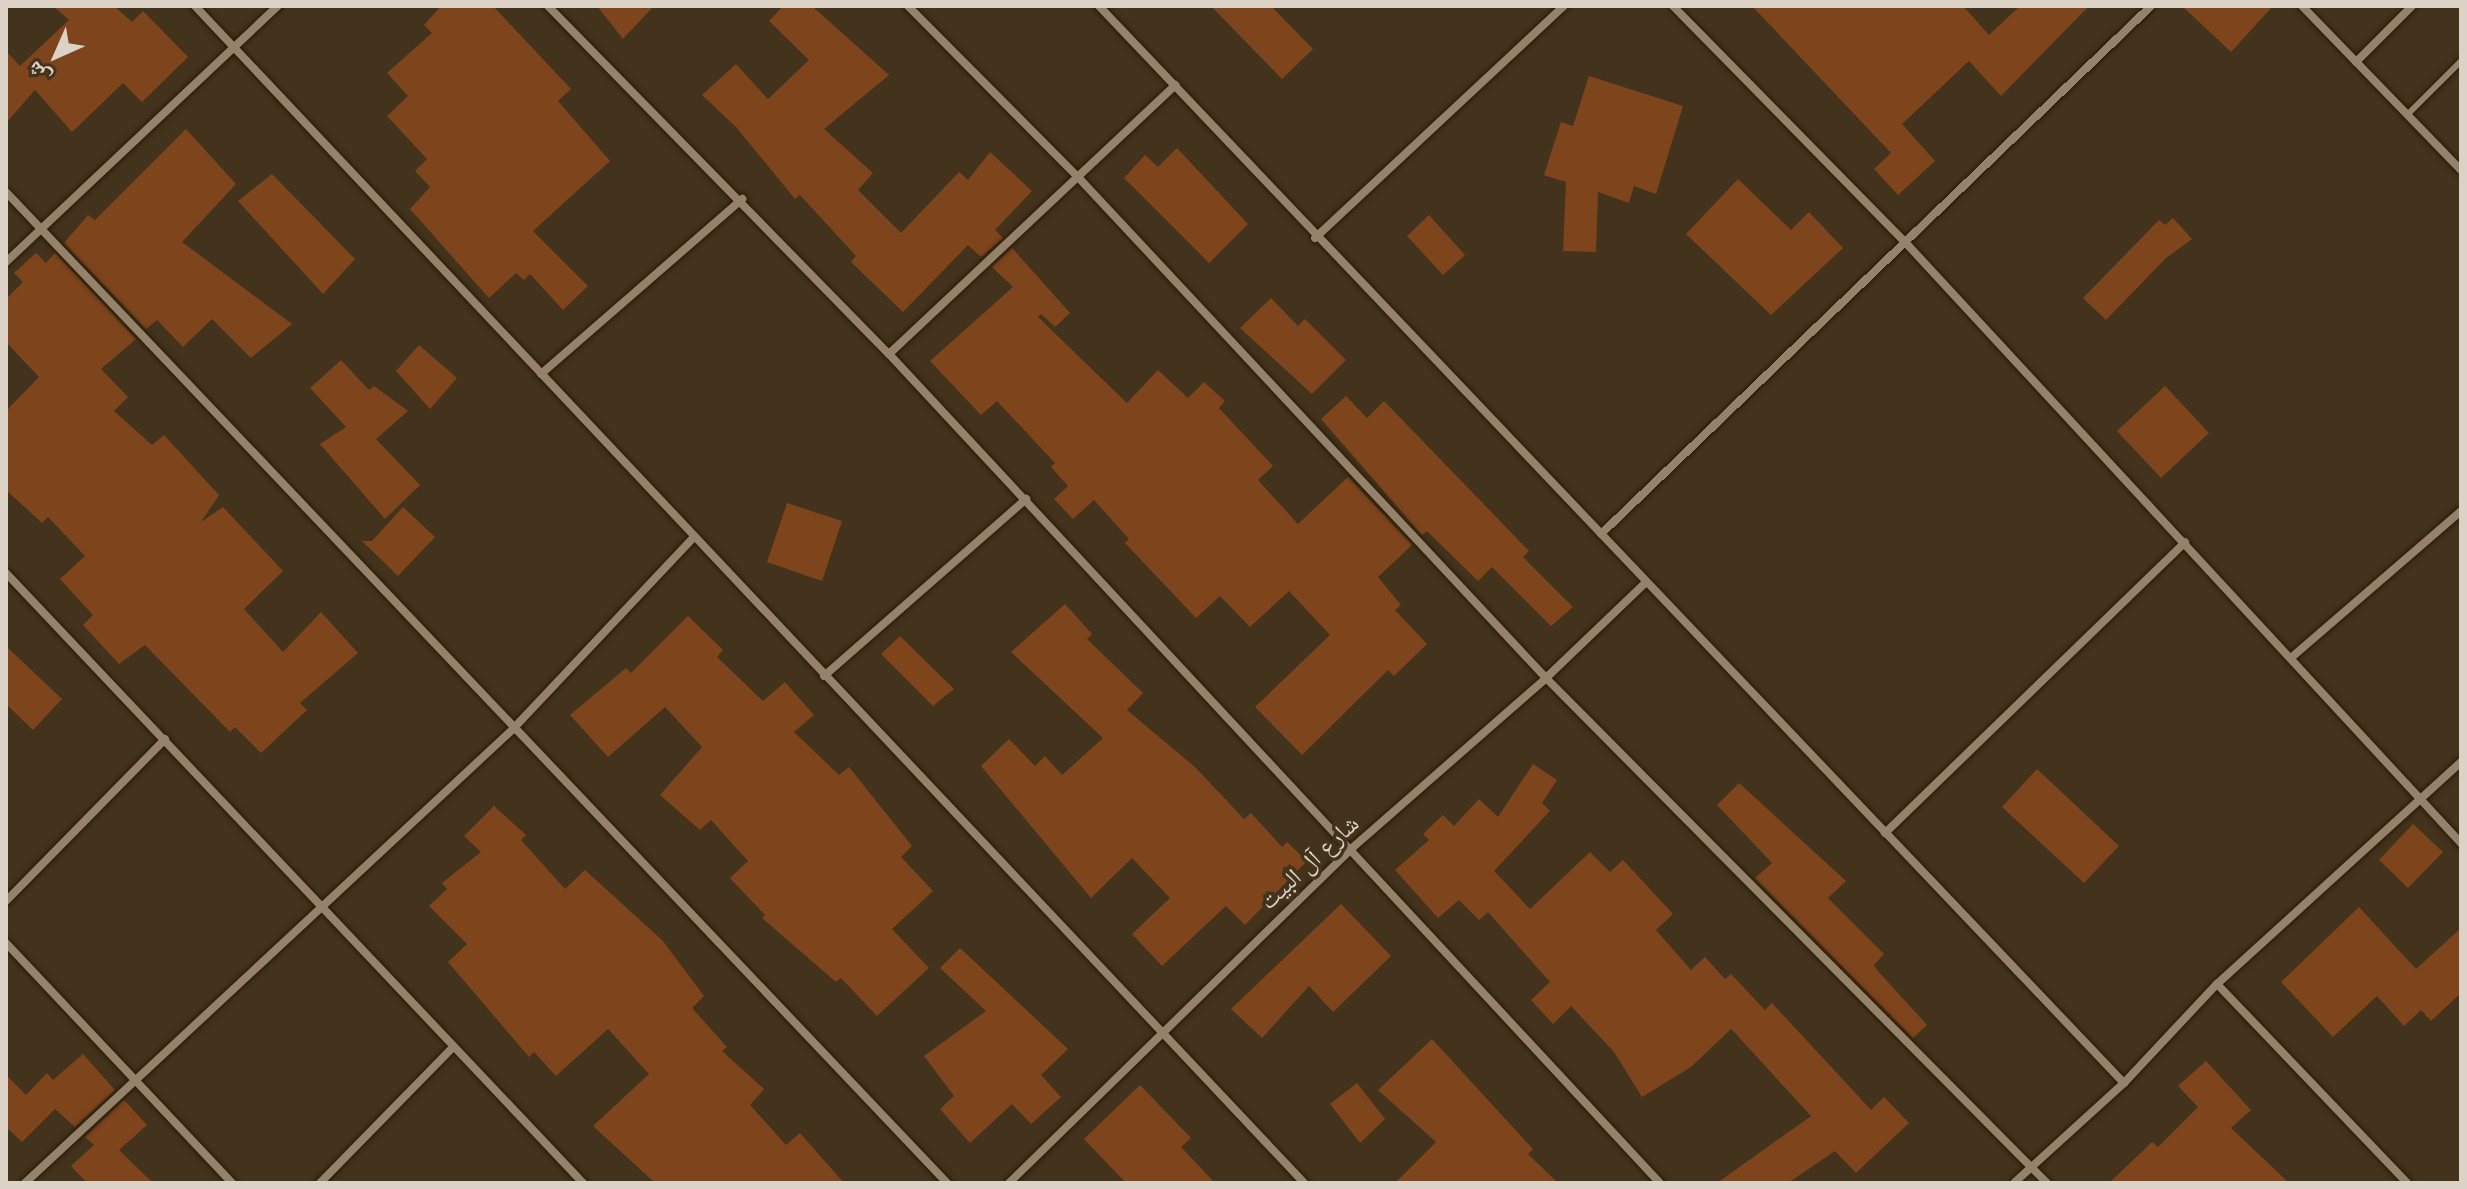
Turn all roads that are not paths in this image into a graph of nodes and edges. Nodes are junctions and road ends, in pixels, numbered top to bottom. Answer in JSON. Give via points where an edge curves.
{"nodes":[{"id":1,"x":195,"y":6,"type":"edge"},
{"id":2,"x":278,"y":6,"type":"edge"},
{"id":3,"x":548,"y":6,"type":"edge"},
{"id":4,"x":908,"y":6,"type":"edge"},
{"id":5,"x":1099,"y":6,"type":"edge"},
{"id":6,"x":1564,"y":6,"type":"edge"},
{"id":7,"x":1673,"y":6,"type":"edge"},
{"id":8,"x":2151,"y":6,"type":"edge"},
{"id":9,"x":2302,"y":6,"type":"edge"},
{"id":10,"x":2412,"y":6,"type":"edge"},
{"id":11,"x":234,"y":48,"type":"junction"},
{"id":12,"x":2461,"y":61,"type":"edge"},
{"id":13,"x":2356,"y":62,"type":"junction"},
{"id":14,"x":1175,"y":85,"type":"junction"},
{"id":15,"x":2407,"y":115,"type":"junction"},
{"id":16,"x":2461,"y":170,"type":"edge"},
{"id":17,"x":1077,"y":176,"type":"junction"},
{"id":18,"x":6,"y":192,"type":"edge"},
{"id":19,"x":742,"y":199,"type":"junction"},
{"id":20,"x":41,"y":228,"type":"junction"},
{"id":21,"x":1315,"y":238,"type":"junction"},
{"id":22,"x":1905,"y":242,"type":"junction"},
{"id":23,"x":6,"y":262,"type":"edge"},
{"id":24,"x":889,"y":354,"type":"junction"},
{"id":25,"x":541,"y":374,"type":"junction"},
{"id":26,"x":1026,"y":499,"type":"junction"},
{"id":27,"x":2461,"y":511,"type":"edge"},
{"id":28,"x":1601,"y":534,"type":"junction"},
{"id":29,"x":694,"y":537,"type":"junction"},
{"id":30,"x":2185,"y":542,"type":"junction"},
{"id":31,"x":6,"y":573,"type":"edge"},
{"id":32,"x":1646,"y":582,"type":"junction"},
{"id":33,"x":2292,"y":657,"type":"junction"},
{"id":34,"x":824,"y":676,"type":"junction"},
{"id":35,"x":1546,"y":678,"type":"junction"},
{"id":36,"x":512,"y":730,"type":"junction"},
{"id":37,"x":165,"y":739,"type":"junction"},
{"id":38,"x":2461,"y":762,"type":"edge"},
{"id":39,"x":2420,"y":799,"type":"junction"},
{"id":40,"x":1885,"y":833,"type":"junction"},
{"id":41,"x":2461,"y":843,"type":"edge"},
{"id":42,"x":1351,"y":849,"type":"junction"},
{"id":43,"x":6,"y":901,"type":"edge"},
{"id":44,"x":323,"y":906,"type":"junction"},
{"id":45,"x":6,"y":943,"type":"edge"},
{"id":46,"x":2217,"y":984,"type":"junction"},
{"id":47,"x":1159,"y":1032,"type":"junction"},
{"id":48,"x":453,"y":1047,"type":"junction"},
{"id":49,"x":137,"y":1079,"type":"junction"},
{"id":50,"x":2124,"y":1083,"type":"junction"},
{"id":51,"x":2031,"y":1167,"type":"junction"},
{"id":52,"x":25,"y":1183,"type":"edge"},
{"id":53,"x":232,"y":1183,"type":"edge"},
{"id":54,"x":320,"y":1183,"type":"edge"},
{"id":55,"x":583,"y":1183,"type":"edge"},
{"id":56,"x":947,"y":1183,"type":"edge"},
{"id":57,"x":1009,"y":1183,"type":"edge"},
{"id":58,"x":1304,"y":1183,"type":"edge"},
{"id":59,"x":1660,"y":1183,"type":"edge"},
{"id":60,"x":2014,"y":1183,"type":"edge"},
{"id":61,"x":2047,"y":1183,"type":"edge"},
{"id":62,"x":2407,"y":1183,"type":"edge"}],
"edges":[{"from":1,"to":11,"type":"street"},
{"from":2,"to":11,"type":"street"},
{"from":3,"to":19,"type":"street"},
{"from":4,"to":17,"type":"street"},
{"from":5,"to":14,"type":"street"},
{"from":6,"to":21,"type":"street"},
{"from":7,"to":22,"type":"street"},
{"from":8,"to":22,"type":"street"},
{"from":9,"to":13,"type":"street"},
{"from":10,"to":13,"type":"street"},
{"from":11,"to":20,"type":"street"},
{"from":11,"to":25,"type":"street"},
{"from":12,"to":15,"type":"lane"},
{"from":13,"to":15,"type":"street"},
{"from":14,"to":17,"type":"street"},
{"from":14,"to":21,"type":"street"},
{"from":15,"to":16,"type":"street"},
{"from":17,"to":24,"type":"street"},
{"from":17,"to":35,"type":"street"},
{"from":18,"to":20,"type":"street"},
{"from":19,"to":24,"type":"street"},
{"from":19,"to":25,"type":"street"},
{"from":20,"to":23,"type":"street"},
{"from":20,"to":36,"type":"street"},
{"from":21,"to":28,"type":"street"},
{"from":22,"to":28,"type":"street"},
{"from":22,"to":30,"type":"street"},
{"from":24,"to":26,"type":"street"},
{"from":25,"to":29,"type":"street"},
{"from":26,"to":34,"type":"street"},
{"from":26,"to":42,"type":"street"},
{"from":27,"to":33,"type":"street"},
{"from":28,"to":32,"type":"street"},
{"from":29,"to":34,"type":"street"},
{"from":29,"to":36,"type":"street"},
{"from":30,"to":33,"type":"street"},
{"from":30,"to":40,"type":"street"},
{"from":31,"to":37,"type":"street"},
{"from":32,"to":35,"type":"street","name":"شارع آل البيت"},
{"from":32,"to":40,"type":"street"},
{"from":33,"to":39,"type":"street"},
{"from":34,"to":47,"type":"street"},
{"from":35,"to":42,"type":"street","name":"شارع آل البيت"},
{"from":35,"to":51,"type":"street"},
{"from":36,"to":44,"type":"street"},
{"from":36,"to":56,"type":"street"},
{"from":37,"to":43,"type":"street"},
{"from":37,"to":44,"type":"street"},
{"from":38,"to":39,"type":"street"},
{"from":39,"to":41,"type":"street"},
{"from":39,"to":46,"type":"street"},
{"from":40,"to":50,"type":"street"},
{"from":42,"to":47,"type":"street","name":"شارع آل البيت"},
{"from":42,"to":59,"type":"street"},
{"from":44,"to":48,"type":"street"},
{"from":44,"to":49,"type":"street"},
{"from":45,"to":49,"type":"street"},
{"from":46,"to":50,"type":"street"},
{"from":46,"to":62,"type":"street"},
{"from":47,"to":57,"type":"street","name":"شارع آل البيت"},
{"from":47,"to":58,"type":"street"},
{"from":48,"to":54,"type":"street"},
{"from":48,"to":55,"type":"street"},
{"from":49,"to":52,"type":"street"},
{"from":49,"to":53,"type":"street"},
{"from":50,"to":51,"type":"street"},
{"from":51,"to":60,"type":"street"},
{"from":51,"to":61,"type":"street"}]}
